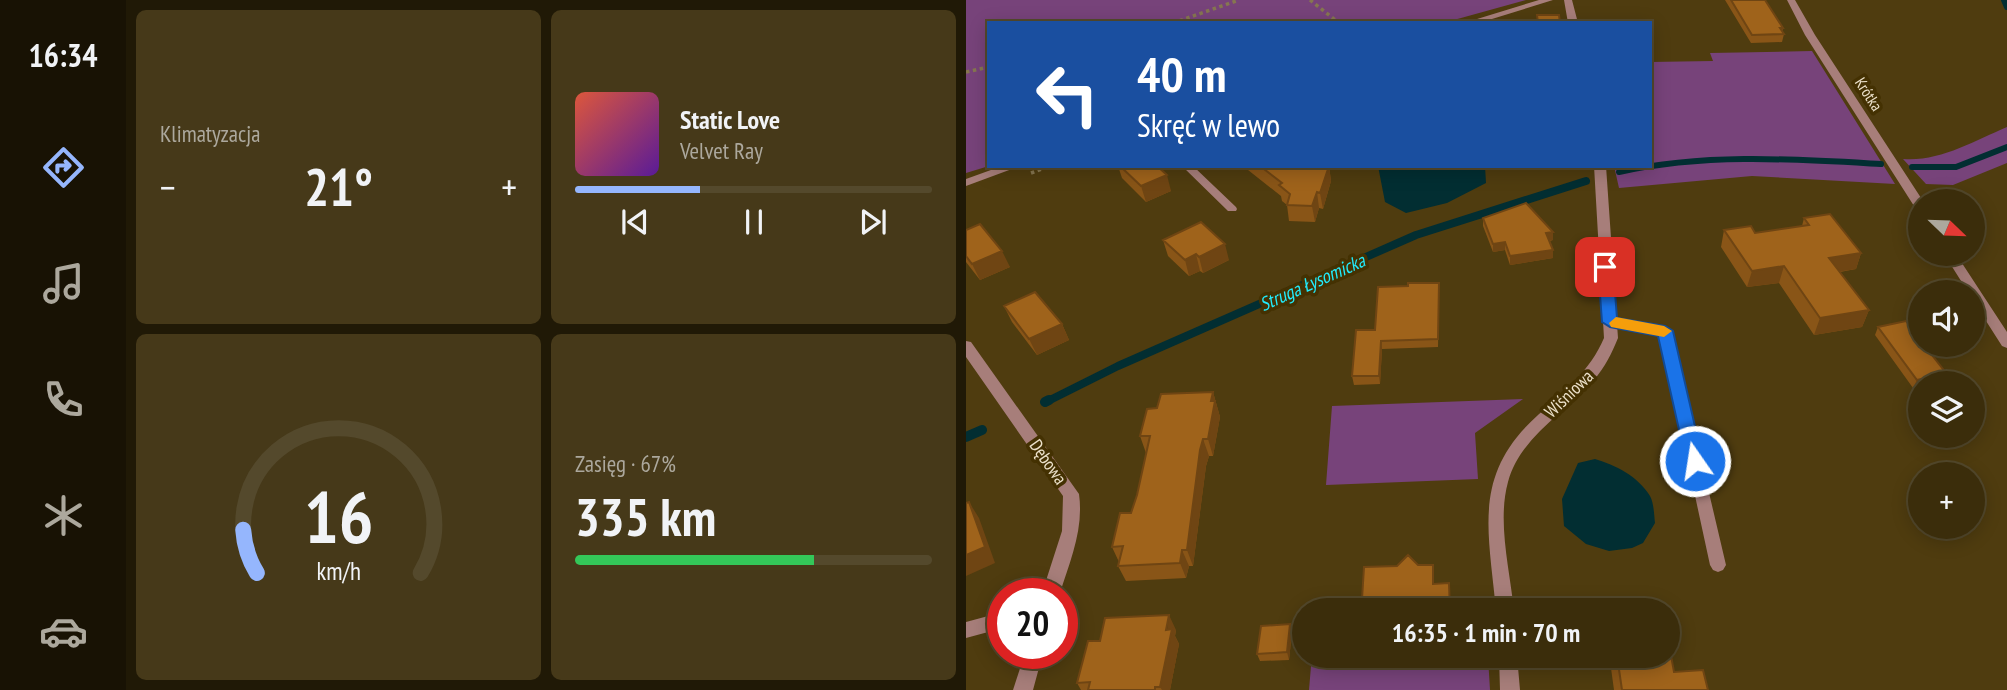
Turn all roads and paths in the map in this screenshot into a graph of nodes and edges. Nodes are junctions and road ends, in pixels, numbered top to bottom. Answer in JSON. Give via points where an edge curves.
{"nodes":[{"id":1,"x":1239,"y":0,"type":"edge"},
{"id":2,"x":1310,"y":0,"type":"edge"},
{"id":3,"x":1549,"y":0,"type":"edge"},
{"id":4,"x":1568,"y":0,"type":"edge"},
{"id":5,"x":1791,"y":0,"type":"edge"},
{"id":6,"x":1179,"y":21,"type":"edge"},
{"id":7,"x":1336,"y":21,"type":"edge"},
{"id":8,"x":1475,"y":21,"type":"edge"},
{"id":9,"x":1573,"y":21,"type":"edge"},
{"id":10,"x":987,"y":67,"type":"edge"},
{"id":11,"x":966,"y":72,"type":"edge"},
{"id":12,"x":1008,"y":168,"type":"edge"},
{"id":13,"x":1188,"y":168,"type":"edge"},
{"id":14,"x":1600,"y":168,"type":"edge"},
{"id":15,"x":966,"y":183,"type":"edge"},
{"id":16,"x":1909,"y":189,"type":"edge"},
{"id":17,"x":1232,"y":209,"type":"dead end"},
{"id":18,"x":1958,"y":266,"type":"edge"},
{"id":19,"x":1610,"y":322,"type":"junction"},
{"id":20,"x":2007,"y":344,"type":"edge"},
{"id":21,"x":966,"y":346,"type":"edge"},
{"id":22,"x":1718,"y":565,"type":"dead end"},
{"id":23,"x":1055,"y":578,"type":"edge"},
{"id":24,"x":1504,"y":598,"type":"edge"},
{"id":25,"x":987,"y":625,"type":"edge"},
{"id":26,"x":966,"y":630,"type":"edge"},
{"id":27,"x":1509,"y":668,"type":"edge"},
{"id":28,"x":1029,"y":669,"type":"edge"},
{"id":29,"x":1023,"y":690,"type":"edge"},
{"id":30,"x":1510,"y":690,"type":"edge"}],
"edges":[{"from":1,"to":6,"type":"path"},
{"from":2,"to":7,"type":"path"},
{"from":3,"to":8,"type":"street"},
{"from":4,"to":9,"type":"street"},
{"from":5,"to":16,"type":"street","name":"Krótka"},
{"from":10,"to":11,"type":"path"},
{"from":12,"to":15,"type":"street"},
{"from":13,"to":17,"type":"lane"},
{"from":14,"to":19,"type":"street","name":"Wiśniowa"},
{"from":18,"to":20,"type":"street"},
{"from":19,"to":22,"type":"lane","via":[[1665,331]]},
{"from":19,"to":24,"type":"street","name":"Wiśniowa","via":[[1611,338],[1600,363],[1522,441],[1500,481],[1497,503]]},
{"from":21,"to":23,"type":"street","name":"Dębowa","via":[[1071,494],[1072,521]]},
{"from":25,"to":26,"type":"street"},
{"from":27,"to":30,"type":"street"},
{"from":28,"to":29,"type":"street"}]}
